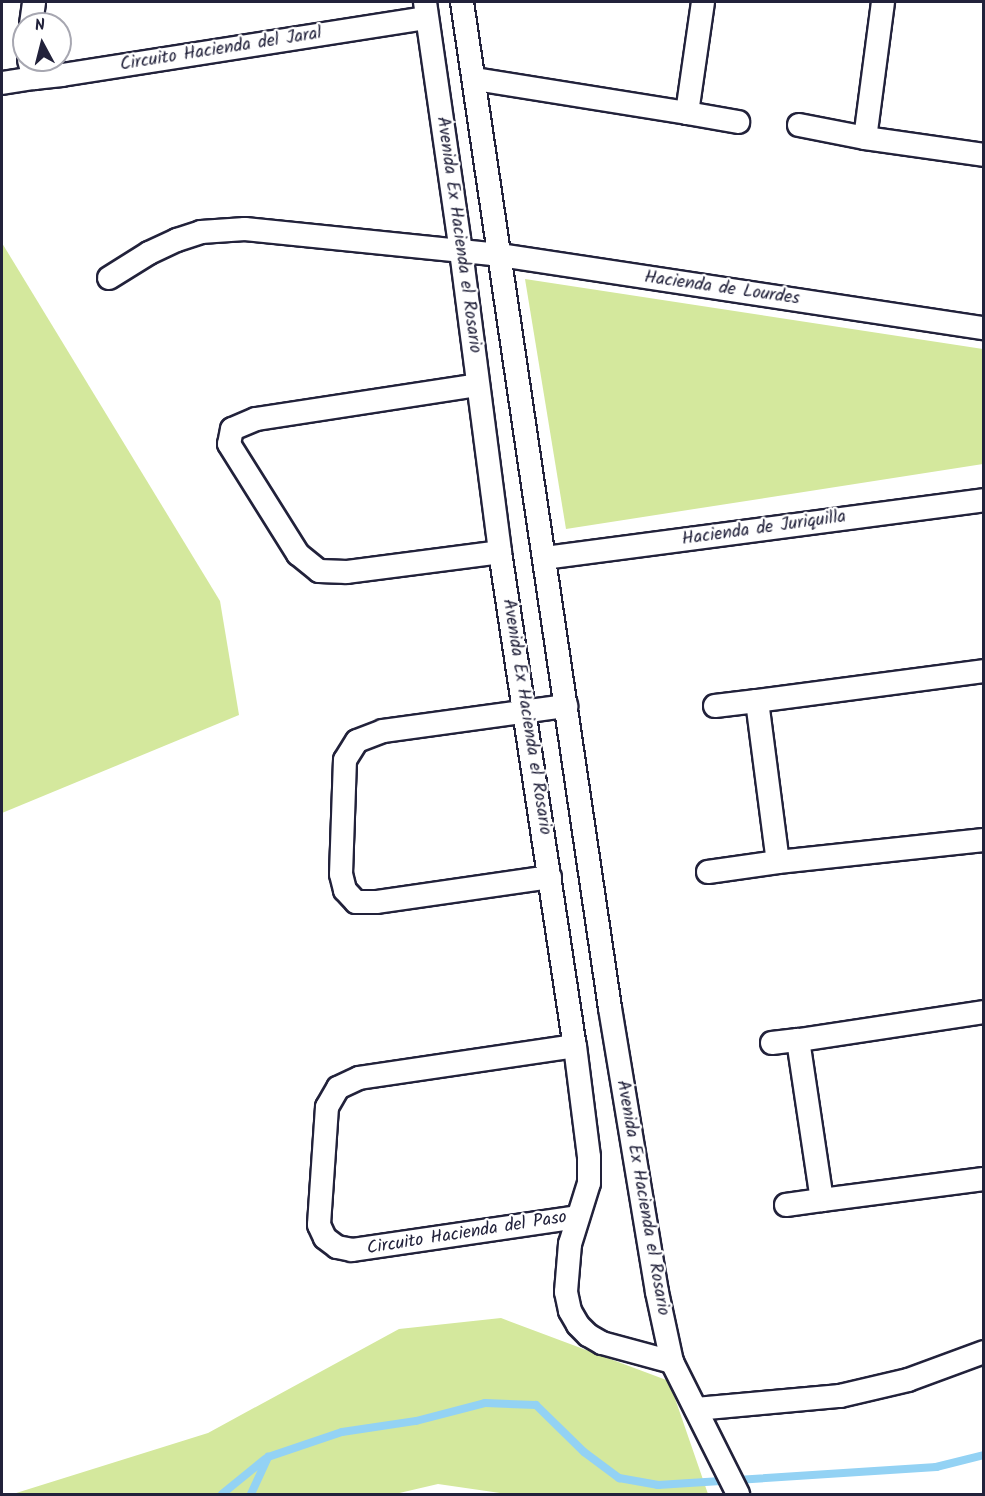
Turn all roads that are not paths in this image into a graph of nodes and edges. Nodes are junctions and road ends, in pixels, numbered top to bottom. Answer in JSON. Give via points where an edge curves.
{"nodes":[{"id":1,"x":462,"y":2,"type":"edge"},
{"id":2,"x":703,"y":2,"type":"edge"},
{"id":3,"x":883,"y":2,"type":"edge"},
{"id":4,"x":426,"y":10,"type":"edge"},
{"id":5,"x":72,"y":63,"type":"edge"},
{"id":6,"x":26,"y":72,"type":"edge"},
{"id":7,"x":475,"y":80,"type":"junction"},
{"id":8,"x":2,"y":83,"type":"edge"},
{"id":9,"x":687,"y":113,"type":"junction"},
{"id":10,"x":738,"y":122,"type":"dead end"},
{"id":11,"x":799,"y":125,"type":"dead end"},
{"id":12,"x":865,"y":138,"type":"junction"},
{"id":13,"x":984,"y":155,"type":"edge"},
{"id":14,"x":461,"y":251,"type":"junction"},
{"id":15,"x":500,"y":255,"type":"junction"},
{"id":16,"x":109,"y":278,"type":"dead end"},
{"id":17,"x":984,"y":328,"type":"edge"},
{"id":18,"x":478,"y":385,"type":"junction"},
{"id":19,"x":984,"y":500,"type":"edge"},
{"id":20,"x":500,"y":552,"type":"junction"},
{"id":21,"x":545,"y":558,"type":"junction"},
{"id":22,"x":984,"y":671,"type":"edge"},
{"id":23,"x":757,"y":701,"type":"junction"},
{"id":24,"x":566,"y":706,"type":"junction"},
{"id":25,"x":715,"y":706,"type":"dead end"},
{"id":26,"x":526,"y":711,"type":"junction"},
{"id":27,"x":984,"y":840,"type":"edge"},
{"id":28,"x":778,"y":862,"type":"junction"},
{"id":29,"x":708,"y":872,"type":"dead end"},
{"id":30,"x":550,"y":877,"type":"junction"},
{"id":31,"x":984,"y":1012,"type":"edge"},
{"id":32,"x":798,"y":1040,"type":"junction"},
{"id":33,"x":772,"y":1043,"type":"dead end"},
{"id":34,"x":575,"y":1046,"type":"junction"},
{"id":35,"x":984,"y":1179,"type":"edge"},
{"id":36,"x":822,"y":1200,"type":"junction"},
{"id":37,"x":786,"y":1205,"type":"dead end"},
{"id":38,"x":577,"y":1217,"type":"junction"},
{"id":39,"x":984,"y":1352,"type":"edge"},
{"id":40,"x":672,"y":1362,"type":"junction"},
{"id":41,"x":696,"y":1408,"type":"junction"},
{"id":42,"x":738,"y":1494,"type":"edge"}],
"edges":[{"from":1,"to":7,"type":"street","name":"Avenida Ex Hacienda el Rosario"},
{"from":2,"to":9,"type":"street"},
{"from":3,"to":12,"type":"street"},
{"from":4,"to":5,"type":"street","name":"Circuito Hacienda del Jaral"},
{"from":4,"to":14,"type":"street","name":"Avenida Ex Hacienda el Rosario"},
{"from":6,"to":8,"type":"street","name":"Circuito Hacienda del Jaral"},
{"from":7,"to":9,"type":"street"},
{"from":7,"to":15,"type":"street","name":"Avenida Ex Hacienda el Rosario"},
{"from":9,"to":10,"type":"street"},
{"from":11,"to":12,"type":"street"},
{"from":12,"to":13,"type":"street"},
{"from":14,"to":15,"type":"street","name":"Hacienda de Lourdes"},
{"from":14,"to":16,"type":"street","name":"Hacienda de Lourdes","via":[[224,229],[177,240]]},
{"from":14,"to":18,"type":"street","name":"Avenida Ex Hacienda el Rosario"},
{"from":15,"to":17,"type":"street","name":"Hacienda de Lourdes"},
{"from":15,"to":21,"type":"street","name":"Avenida Ex Hacienda el Rosario"},
{"from":18,"to":20,"type":"street","name":"Avenida Ex Hacienda el Rosario"},
{"from":18,"to":20,"type":"street","via":[[256,419],[232,429],[229,444],[298,554],[319,571],[347,572]]},
{"from":19,"to":21,"type":"street","name":"Hacienda de Juriquilla"},
{"from":20,"to":26,"type":"street","name":"Avenida Ex Hacienda el Rosario"},
{"from":21,"to":24,"type":"street","name":"Avenida Ex Hacienda el Rosario"},
{"from":22,"to":23,"type":"street"},
{"from":23,"to":25,"type":"street"},
{"from":23,"to":28,"type":"street"},
{"from":24,"to":26,"type":"street"},
{"from":24,"to":40,"type":"street","name":"Avenida Ex Hacienda el Rosario","via":[[637,1176]]},
{"from":26,"to":30,"type":"street","name":"Avenida Ex Hacienda el Rosario"},
{"from":26,"to":30,"type":"street","via":[[383,731],[357,741],[345,760],[341,874],[348,896],[366,903]]},
{"from":27,"to":28,"type":"street"},
{"from":28,"to":29,"type":"street"},
{"from":30,"to":34,"type":"street","name":"Avenida Ex Hacienda el Rosario"},
{"from":31,"to":32,"type":"street"},
{"from":32,"to":33,"type":"street"},
{"from":32,"to":36,"type":"street"},
{"from":34,"to":38,"type":"street","name":"Avenida Ex Hacienda el Rosario","via":[[590,1173],[586,1199]]},
{"from":34,"to":38,"type":"street","name":"Circuito Hacienda del Paso","via":[[359,1078],[338,1088],[327,1107],[319,1225],[331,1243],[352,1250]]},
{"from":35,"to":36,"type":"street"},
{"from":36,"to":37,"type":"street"},
{"from":38,"to":40,"type":"street","name":"Avenida Ex Hacienda el Rosario","via":[[570,1244],[566,1292],[578,1325],[602,1343]]},
{"from":39,"to":41,"type":"street","via":[[908,1380],[840,1396]]},
{"from":40,"to":41,"type":"street","name":"Avenida Ex Hacienda el Rosario"},
{"from":41,"to":42,"type":"street","name":"Avenida Ex Hacienda el Rosario"}]}
